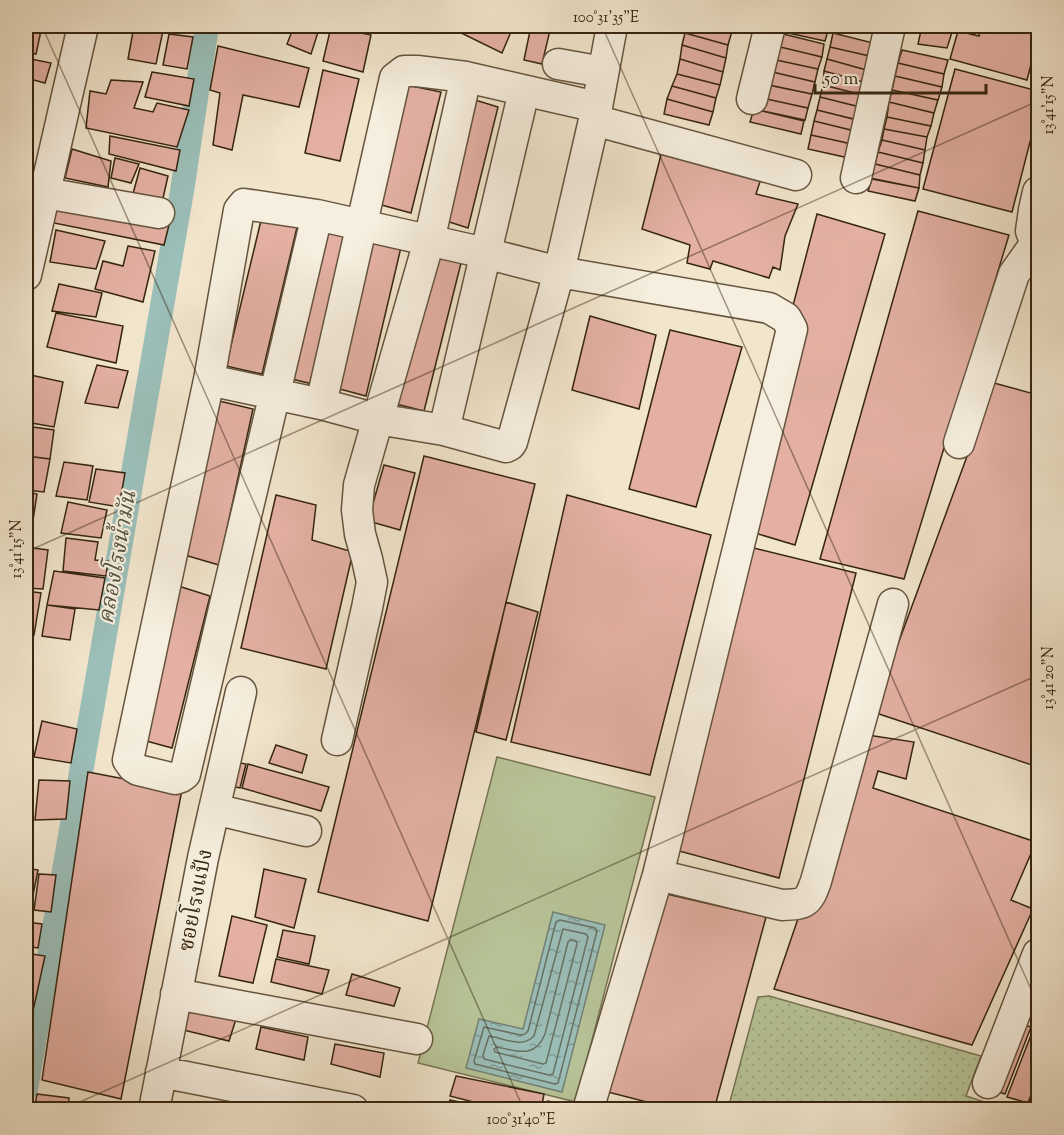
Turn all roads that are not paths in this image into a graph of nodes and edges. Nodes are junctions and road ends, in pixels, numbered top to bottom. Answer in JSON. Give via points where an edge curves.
{"nodes":[{"id":1,"x":83,"y":26,"type":"edge"},
{"id":2,"x":612,"y":26,"type":"edge"},
{"id":3,"x":770,"y":26,"type":"edge"},
{"id":4,"x":890,"y":26,"type":"edge"},
{"id":5,"x":558,"y":64,"type":"dead end"},
{"id":6,"x":603,"y":72,"type":"junction"},
{"id":7,"x":466,"y":77,"type":"junction"},
{"id":8,"x":524,"y":91,"type":"junction"},
{"id":9,"x":752,"y":99,"type":"dead end"},
{"id":10,"x":595,"y":113,"type":"junction"},
{"id":11,"x":796,"y":175,"type":"dead end"},
{"id":12,"x":856,"y":178,"type":"dead end"},
{"id":13,"x":1038,"y":192,"type":"edge"},
{"id":14,"x":45,"y":193,"type":"junction"},
{"id":15,"x":159,"y":213,"type":"dead end"},
{"id":16,"x":317,"y":215,"type":"junction"},
{"id":17,"x":362,"y":225,"type":"junction"},
{"id":18,"x":429,"y":241,"type":"junction"},
{"id":19,"x":1037,"y":246,"type":"edge"},
{"id":20,"x":486,"y":252,"type":"junction"},
{"id":21,"x":559,"y":272,"type":"junction"},
{"id":22,"x":26,"y":275,"type":"edge"},
{"id":23,"x":209,"y":380,"type":"junction"},
{"id":24,"x":274,"y":394,"type":"junction"},
{"id":25,"x":321,"y":404,"type":"junction"},
{"id":26,"x":377,"y":419,"type":"junction"},
{"id":27,"x":444,"y":430,"type":"junction"},
{"id":28,"x":959,"y":444,"type":"dead end"},
{"id":29,"x":893,"y":604,"type":"dead end"},
{"id":30,"x":241,"y":692,"type":"dead end"},
{"id":31,"x":337,"y":740,"type":"dead end"},
{"id":32,"x":214,"y":810,"type":"junction"},
{"id":33,"x":306,"y":831,"type":"dead end"},
{"id":34,"x":658,"y":875,"type":"junction"},
{"id":35,"x":1038,"y":954,"type":"edge"},
{"id":36,"x":176,"y":994,"type":"junction"},
{"id":37,"x":417,"y":1039,"type":"dead end"},
{"id":38,"x":161,"y":1072,"type":"junction"},
{"id":39,"x":988,"y":1083,"type":"dead end"},
{"id":40,"x":154,"y":1110,"type":"edge"},
{"id":41,"x":353,"y":1110,"type":"edge"},
{"id":42,"x":588,"y":1110,"type":"edge"}],
"edges":[{"from":1,"to":14,"type":"street"},
{"from":2,"to":6,"type":"street"},
{"from":3,"to":9,"type":"street"},
{"from":4,"to":12,"type":"street"},
{"from":5,"to":6,"type":"street"},
{"from":6,"to":10,"type":"street"},
{"from":7,"to":8,"type":"street"},
{"from":7,"to":17,"type":"street","via":[[404,70],[395,78]]},
{"from":7,"to":18,"type":"street"},
{"from":8,"to":10,"type":"street"},
{"from":8,"to":20,"type":"street"},
{"from":10,"to":11,"type":"street"},
{"from":10,"to":21,"type":"street"},
{"from":13,"to":19,"type":"street","via":[[1031,231]]},
{"from":14,"to":15,"type":"street"},
{"from":14,"to":22,"type":"street"},
{"from":16,"to":17,"type":"street"},
{"from":16,"to":23,"type":"street","via":[[241,206]]},
{"from":16,"to":24,"type":"street"},
{"from":17,"to":18,"type":"street"},
{"from":17,"to":25,"type":"street"},
{"from":18,"to":20,"type":"street"},
{"from":18,"to":26,"type":"street"},
{"from":19,"to":28,"type":"street","via":[[1014,274]]},
{"from":20,"to":21,"type":"street"},
{"from":20,"to":27,"type":"street"},
{"from":21,"to":27,"type":"street","via":[[510,445]]},
{"from":21,"to":34,"type":"street","via":[[769,308],[786,318],[792,329]]},
{"from":23,"to":24,"type":"street"},
{"from":23,"to":24,"type":"street","via":[[128,760],[138,770],[175,779],[185,774]]},
{"from":24,"to":25,"type":"street"},
{"from":25,"to":26,"type":"street"},
{"from":26,"to":27,"type":"street"},
{"from":26,"to":31,"type":"street","via":[[359,485],[357,510],[372,582]]},
{"from":29,"to":34,"type":"street","via":[[810,897],[800,904],[782,905]]},
{"from":30,"to":32,"type":"street","name":"ซอยโรงแป้ง"},
{"from":32,"to":33,"type":"street"},
{"from":32,"to":36,"type":"street","name":"ซอยโรงแป้ง"},
{"from":34,"to":42,"type":"street"},
{"from":35,"to":39,"type":"street"},
{"from":36,"to":37,"type":"street"},
{"from":36,"to":38,"type":"street","name":"ซอยโรงแป้ง"},
{"from":38,"to":40,"type":"street","name":"ซอยโรงแป้ง"},
{"from":38,"to":41,"type":"street"}]}
